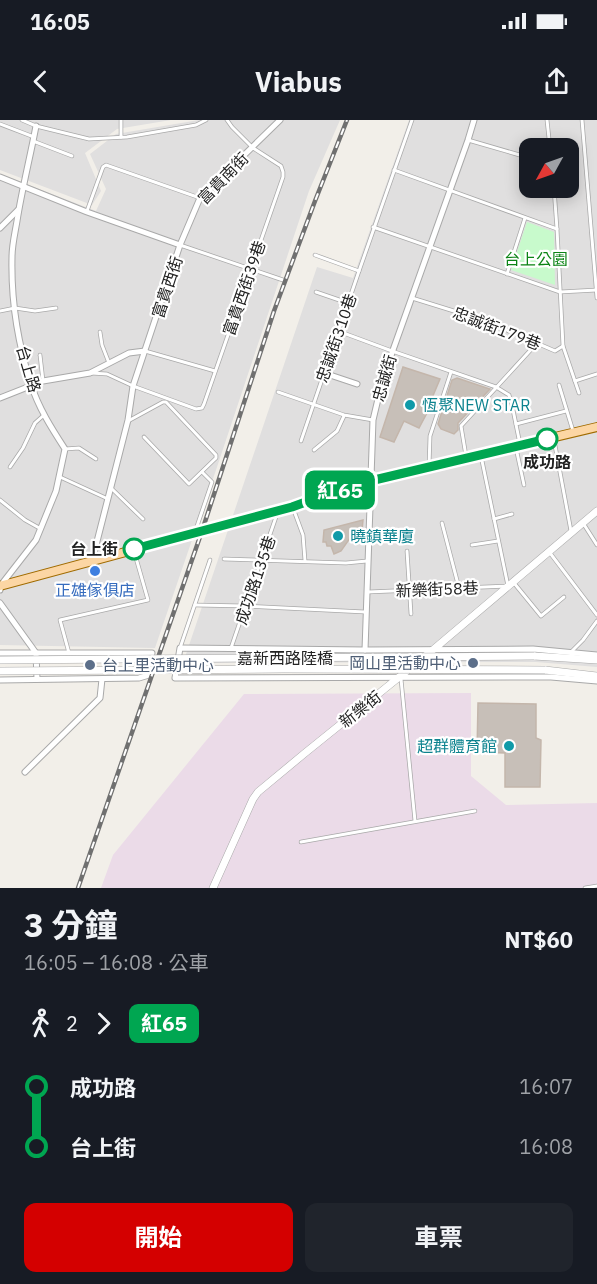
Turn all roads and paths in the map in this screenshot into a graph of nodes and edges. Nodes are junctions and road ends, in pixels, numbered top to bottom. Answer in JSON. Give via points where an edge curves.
{"nodes":[{"id":1,"x":22,"y":120,"type":"edge"},
{"id":2,"x":122,"y":120,"type":"edge"},
{"id":3,"x":206,"y":120,"type":"edge"},
{"id":4,"x":227,"y":120,"type":"edge"},
{"id":5,"x":280,"y":120,"type":"edge"},
{"id":6,"x":412,"y":120,"type":"edge"},
{"id":7,"x":474,"y":120,"type":"edge"},
{"id":8,"x":548,"y":120,"type":"edge"},
{"id":9,"x":582,"y":120,"type":"edge"},
{"id":10,"x":0,"y":124,"type":"edge"},
{"id":11,"x":36,"y":126,"type":"junction"},
{"id":12,"x":121,"y":137,"type":"junction"},
{"id":13,"x":549,"y":138,"type":"edge"},
{"id":14,"x":34,"y":139,"type":"junction"},
{"id":15,"x":468,"y":140,"type":"junction"},
{"id":16,"x":253,"y":148,"type":"junction"},
{"id":17,"x":519,"y":155,"type":"edge"},
{"id":18,"x":72,"y":156,"type":"dead end"},
{"id":19,"x":394,"y":170,"type":"junction"},
{"id":20,"x":0,"y":177,"type":"edge"},
{"id":21,"x":23,"y":186,"type":"junction"},
{"id":22,"x":450,"y":191,"type":"junction"},
{"id":23,"x":200,"y":198,"type":"junction"},
{"id":24,"x":555,"y":198,"type":"edge"},
{"id":25,"x":19,"y":209,"type":"junction"},
{"id":26,"x":87,"y":212,"type":"junction"},
{"id":27,"x":525,"y":218,"type":"junction"},
{"id":28,"x":373,"y":227,"type":"junction"},
{"id":29,"x":0,"y":228,"type":"edge"},
{"id":30,"x":557,"y":230,"type":"junction"},
{"id":31,"x":180,"y":245,"type":"junction"},
{"id":32,"x":430,"y":247,"type":"junction"},
{"id":33,"x":315,"y":255,"type":"dead end"},
{"id":34,"x":250,"y":269,"type":"junction"},
{"id":35,"x":359,"y":271,"type":"junction"},
{"id":36,"x":507,"y":274,"type":"junction"},
{"id":37,"x":283,"y":280,"type":"dead end"},
{"id":38,"x":597,"y":290,"type":"edge"},
{"id":39,"x":316,"y":292,"type":"dead end"},
{"id":40,"x":560,"y":292,"type":"junction"},
{"id":41,"x":412,"y":297,"type":"junction"},
{"id":42,"x":597,"y":298,"type":"edge"},
{"id":43,"x":348,"y":303,"type":"junction"},
{"id":44,"x":15,"y":308,"type":"junction"},
{"id":45,"x":56,"y":308,"type":"dead end"},
{"id":46,"x":0,"y":311,"type":"edge"},
{"id":47,"x":338,"y":331,"type":"junction"},
{"id":48,"x":100,"y":332,"type":"dead end"},
{"id":49,"x":537,"y":343,"type":"junction"},
{"id":50,"x":563,"y":346,"type":"junction"},
{"id":51,"x":146,"y":351,"type":"junction"},
{"id":52,"x":392,"y":351,"type":"junction"},
{"id":53,"x":40,"y":355,"type":"dead end"},
{"id":54,"x":109,"y":363,"type":"junction"},
{"id":55,"x":215,"y":371,"type":"junction"},
{"id":56,"x":451,"y":372,"type":"junction"},
{"id":57,"x":90,"y":373,"type":"junction"},
{"id":58,"x":324,"y":373,"type":"junction"},
{"id":59,"x":597,"y":374,"type":"edge"},
{"id":60,"x":44,"y":381,"type":"junction"},
{"id":61,"x":575,"y":381,"type":"junction"},
{"id":62,"x":357,"y":384,"type":"dead end"},
{"id":63,"x":31,"y":385,"type":"junction"},
{"id":64,"x":559,"y":385,"type":"dead end"},
{"id":65,"x":133,"y":386,"type":"junction"},
{"id":66,"x":496,"y":387,"type":"junction"},
{"id":67,"x":278,"y":392,"type":"dead end"},
{"id":68,"x":579,"y":393,"type":"dead end"},
{"id":69,"x":0,"y":398,"type":"edge"},
{"id":70,"x":314,"y":405,"type":"junction"},
{"id":71,"x":566,"y":411,"type":"junction"},
{"id":72,"x":45,"y":415,"type":"junction"},
{"id":73,"x":344,"y":415,"type":"junction"},
{"id":74,"x":128,"y":420,"type":"junction"},
{"id":75,"x":373,"y":420,"type":"junction"},
{"id":76,"x":516,"y":424,"type":"junction"},
{"id":77,"x":597,"y":428,"type":"edge"},
{"id":78,"x":573,"y":433,"type":"junction"},
{"id":79,"x":144,"y":436,"type":"dead end"},
{"id":80,"x":554,"y":438,"type":"junction"},
{"id":81,"x":301,"y":441,"type":"dead end"},
{"id":82,"x":518,"y":447,"type":"junction"},
{"id":83,"x":64,"y":450,"type":"junction"},
{"id":84,"x":314,"y":450,"type":"dead end"},
{"id":85,"x":481,"y":456,"type":"junction"},
{"id":86,"x":96,"y":459,"type":"dead end"},
{"id":87,"x":467,"y":459,"type":"junction"},
{"id":88,"x":10,"y":467,"type":"dead end"},
{"id":89,"x":429,"y":468,"type":"junction"},
{"id":90,"x":202,"y":472,"type":"junction"},
{"id":91,"x":58,"y":477,"type":"junction"},
{"id":92,"x":370,"y":481,"type":"junction"},
{"id":93,"x":524,"y":485,"type":"dead end"},
{"id":94,"x":111,"y":488,"type":"junction"},
{"id":95,"x":108,"y":499,"type":"junction"},
{"id":96,"x":0,"y":500,"type":"edge"},
{"id":97,"x":292,"y":507,"type":"junction"},
{"id":98,"x":278,"y":511,"type":"junction"},
{"id":99,"x":597,"y":511,"type":"edge"},
{"id":100,"x":512,"y":514,"type":"dead end"},
{"id":101,"x":143,"y":519,"type":"dead end"},
{"id":102,"x":494,"y":519,"type":"junction"},
{"id":103,"x":583,"y":523,"type":"junction"},
{"id":104,"x":442,"y":524,"type":"dead end"},
{"id":105,"x":41,"y":529,"type":"junction"},
{"id":106,"x":572,"y":532,"type":"junction"},
{"id":107,"x":195,"y":534,"type":"junction"},
{"id":108,"x":498,"y":541,"type":"junction"},
{"id":109,"x":472,"y":545,"type":"dead end"},
{"id":110,"x":597,"y":545,"type":"edge"},
{"id":111,"x":134,"y":549,"type":"junction"},
{"id":112,"x":407,"y":551,"type":"dead end"},
{"id":113,"x":549,"y":551,"type":"junction"},
{"id":114,"x":224,"y":559,"type":"dead end"},
{"id":115,"x":210,"y":560,"type":"dead end"},
{"id":116,"x":262,"y":560,"type":"junction"},
{"id":117,"x":92,"y":561,"type":"junction"},
{"id":118,"x":304,"y":561,"type":"junction"},
{"id":119,"x":367,"y":561,"type":"junction"},
{"id":120,"x":510,"y":584,"type":"junction"},
{"id":121,"x":0,"y":587,"type":"edge"},
{"id":122,"x":459,"y":588,"type":"junction"},
{"id":123,"x":409,"y":590,"type":"junction"},
{"id":124,"x":367,"y":592,"type":"junction"},
{"id":125,"x":564,"y":597,"type":"dead end"},
{"id":126,"x":0,"y":603,"type":"edge"},
{"id":127,"x":195,"y":605,"type":"junction"},
{"id":128,"x":246,"y":606,"type":"junction"},
{"id":129,"x":367,"y":612,"type":"junction"},
{"id":130,"x":411,"y":614,"type":"dead end"},
{"id":131,"x":597,"y":615,"type":"edge"},
{"id":132,"x":597,"y":621,"type":"edge"},
{"id":133,"x":180,"y":648,"type":"junction"},
{"id":134,"x":231,"y":648,"type":"junction"},
{"id":135,"x":365,"y":650,"type":"junction"},
{"id":136,"x":434,"y":650,"type":"junction"},
{"id":137,"x":506,"y":650,"type":"junction"},
{"id":138,"x":0,"y":653,"type":"edge"},
{"id":139,"x":36,"y":653,"type":"junction"},
{"id":140,"x":69,"y":653,"type":"junction"},
{"id":141,"x":570,"y":653,"type":"junction"},
{"id":142,"x":597,"y":656,"type":"edge"},
{"id":143,"x":0,"y":660,"type":"edge"},
{"id":144,"x":597,"y":660,"type":"edge"},
{"id":145,"x":0,"y":671,"type":"edge"},
{"id":146,"x":597,"y":676,"type":"edge"},
{"id":147,"x":401,"y":677,"type":"junction"},
{"id":148,"x":506,"y":677,"type":"junction"},
{"id":149,"x":102,"y":679,"type":"junction"},
{"id":150,"x":0,"y":680,"type":"edge"},
{"id":151,"x":37,"y":680,"type":"junction"},
{"id":152,"x":597,"y":681,"type":"edge"},
{"id":153,"x":25,"y":772,"type":"dead end"},
{"id":154,"x":475,"y":811,"type":"dead end"},
{"id":155,"x":415,"y":822,"type":"junction"},
{"id":156,"x":301,"y":842,"type":"dead end"},
{"id":157,"x":597,"y":886,"type":"edge"},
{"id":158,"x":213,"y":888,"type":"edge"},
{"id":159,"x":585,"y":888,"type":"edge"}],
"edges":[{"from":1,"to":11,"type":"lane"},
{"from":2,"to":12,"type":"lane"},
{"from":3,"to":12,"type":"lane"},
{"from":4,"to":16,"type":"lane","name":"富貴西街39巷"},
{"from":5,"to":16,"type":"street","name":"富貴南街"},
{"from":6,"to":19,"type":"lane","name":"忠誠街310巷"},
{"from":7,"to":15,"type":"street","name":"忠誠街"},
{"from":8,"to":13,"type":"lane"},
{"from":9,"to":38,"type":"lane"},
{"from":10,"to":14,"type":"lane"},
{"from":11,"to":12,"type":"lane","via":[[89,139]]},
{"from":11,"to":14,"type":"street","name":"台上路"},
{"from":14,"to":18,"type":"lane"},
{"from":14,"to":21,"type":"street","name":"台上路"},
{"from":15,"to":17,"type":"lane"},
{"from":15,"to":22,"type":"street","name":"忠誠街"},
{"from":16,"to":23,"type":"street","name":"富貴南街"},
{"from":16,"to":34,"type":"lane","name":"富貴西街39巷","via":[[284,172]]},
{"from":19,"to":22,"type":"lane"},
{"from":19,"to":28,"type":"lane","name":"忠誠街310巷"},
{"from":20,"to":21,"type":"street","name":"富貴西街"},
{"from":21,"to":25,"type":"street","name":"台上路"},
{"from":21,"to":26,"type":"street","name":"富貴西街"},
{"from":22,"to":27,"type":"lane"},
{"from":22,"to":32,"type":"street","name":"忠誠街"},
{"from":23,"to":26,"type":"lane","via":[[106,165]]},
{"from":23,"to":31,"type":"street","name":"富貴南街"},
{"from":24,"to":30,"type":"lane","name":"忠誠街179巷"},
{"from":25,"to":29,"type":"street"},
{"from":25,"to":44,"type":"street","name":"台上路","via":[[12,257]]},
{"from":26,"to":31,"type":"street","name":"富貴西街"},
{"from":27,"to":30,"type":"lane"},
{"from":27,"to":36,"type":"lane"},
{"from":28,"to":32,"type":"lane"},
{"from":28,"to":35,"type":"lane","name":"忠誠街310巷"},
{"from":30,"to":40,"type":"lane","name":"忠誠街179巷"},
{"from":31,"to":34,"type":"lane"},
{"from":31,"to":51,"type":"street","name":"富貴西街"},
{"from":32,"to":36,"type":"lane"},
{"from":32,"to":41,"type":"street","name":"忠誠街"},
{"from":33,"to":35,"type":"lane"},
{"from":34,"to":37,"type":"lane"},
{"from":34,"to":55,"type":"lane","name":"富貴西街39巷"},
{"from":35,"to":43,"type":"lane","name":"忠誠街310巷"},
{"from":36,"to":40,"type":"lane"},
{"from":38,"to":40,"type":"lane"},
{"from":38,"to":42,"type":"lane"},
{"from":39,"to":43,"type":"lane"},
{"from":40,"to":50,"type":"lane","name":"忠誠街179巷"},
{"from":41,"to":49,"type":"lane","name":"忠誠街179巷","via":[[486,321]]},
{"from":41,"to":52,"type":"street","name":"忠誠街"},
{"from":43,"to":47,"type":"lane","name":"忠誠街310巷"},
{"from":44,"to":45,"type":"lane"},
{"from":44,"to":46,"type":"lane"},
{"from":44,"to":63,"type":"street","name":"台上路"},
{"from":47,"to":52,"type":"lane"},
{"from":47,"to":58,"type":"lane","name":"忠誠街310巷"},
{"from":48,"to":54,"type":"lane"},
{"from":49,"to":50,"type":"lane","name":"忠誠街179巷","via":[[555,351]]},
{"from":49,"to":66,"type":"lane"},
{"from":50,"to":61,"type":"lane"},
{"from":51,"to":54,"type":"street","via":[[129,353]]},
{"from":51,"to":55,"type":"lane"},
{"from":51,"to":65,"type":"street","name":"富貴西街"},
{"from":52,"to":56,"type":"lane"},
{"from":52,"to":75,"type":"street","name":"忠誠街"},
{"from":53,"to":60,"type":"lane"},
{"from":54,"to":57,"type":"street"},
{"from":55,"to":65,"type":"lane","name":"富貴西街39巷","via":[[202,408]]},
{"from":56,"to":66,"type":"lane"},
{"from":56,"to":89,"type":"lane","via":[[430,436]]},
{"from":57,"to":60,"type":"street"},
{"from":57,"to":65,"type":"lane","via":[[107,374]]},
{"from":58,"to":62,"type":"street"},
{"from":58,"to":70,"type":"lane","name":"忠誠街310巷"},
{"from":59,"to":61,"type":"lane"},
{"from":60,"to":63,"type":"street"},
{"from":61,"to":68,"type":"lane"},
{"from":63,"to":69,"type":"street"},
{"from":63,"to":72,"type":"street","name":"台上路"},
{"from":64,"to":71,"type":"lane"},
{"from":65,"to":74,"type":"street","name":"富貴西街"},
{"from":66,"to":76,"type":"lane","via":[[508,395]]},
{"from":66,"to":87,"type":"lane","via":[[461,426]]},
{"from":67,"to":70,"type":"lane","name":"忠誠街310巷"},
{"from":70,"to":73,"type":"lane","name":"忠誠街310巷"},
{"from":70,"to":81,"type":"lane","name":"忠誠街310巷"},
{"from":71,"to":76,"type":"lane"},
{"from":71,"to":78,"type":"lane"},
{"from":72,"to":83,"type":"street","name":"台上路"},
{"from":72,"to":88,"type":"lane","via":[[35,423]]},
{"from":73,"to":75,"type":"lane","name":"忠誠街310巷"},
{"from":73,"to":84,"type":"lane","via":[[337,431]]},
{"from":74,"to":90,"type":"lane","via":[[166,402],[216,455]]},
{"from":74,"to":94,"type":"street","name":"富貴西街"},
{"from":75,"to":92,"type":"street","name":"忠誠街"},
{"from":76,"to":82,"type":"lane"},
{"from":77,"to":78,"type":"main road"},
{"from":78,"to":80,"type":"main road"},
{"from":79,"to":90,"type":"lane","via":[[187,483]]},
{"from":80,"to":82,"type":"main road"},
{"from":80,"to":106,"type":"lane"},
{"from":82,"to":85,"type":"main road"},
{"from":82,"to":93,"type":"lane"},
{"from":83,"to":86,"type":"lane","via":[[79,448]]},
{"from":83,"to":91,"type":"street"},
{"from":85,"to":87,"type":"main road"},
{"from":85,"to":102,"type":"lane"},
{"from":87,"to":89,"type":"main road"},
{"from":89,"to":92,"type":"main road"},
{"from":90,"to":107,"type":"lane","via":[[212,482]]},
{"from":91,"to":95,"type":"lane"},
{"from":91,"to":105,"type":"street"},
{"from":92,"to":97,"type":"main road"},
{"from":92,"to":119,"type":"street","name":"忠誠街"},
{"from":94,"to":95,"type":"street","name":"富貴西街"},
{"from":94,"to":101,"type":"lane"},
{"from":95,"to":117,"type":"street","name":"富貴西街"},
{"from":96,"to":105,"type":"lane"},
{"from":97,"to":98,"type":"main road"},
{"from":97,"to":118,"type":"lane","via":[[303,536]]},
{"from":98,"to":107,"type":"main road"},
{"from":98,"to":116,"type":"lane","name":"成功路135巷"},
{"from":99,"to":103,"type":"street","name":"新樂街"},
{"from":100,"to":102,"type":"lane"},
{"from":102,"to":108,"type":"lane"},
{"from":103,"to":106,"type":"street","name":"新樂街"},
{"from":103,"to":110,"type":"lane"},
{"from":104,"to":122,"type":"lane"},
{"from":105,"to":121,"type":"street"},
{"from":106,"to":113,"type":"street","name":"新樂街"},
{"from":107,"to":111,"type":"main road"},
{"from":108,"to":109,"type":"lane"},
{"from":108,"to":120,"type":"lane"},
{"from":111,"to":117,"type":"main road"},
{"from":111,"to":140,"type":"lane","via":[[148,600],[60,620]]},
{"from":112,"to":123,"type":"lane"},
{"from":113,"to":120,"type":"street","name":"新樂街"},
{"from":113,"to":131,"type":"lane"},
{"from":114,"to":116,"type":"lane"},
{"from":115,"to":127,"type":"lane"},
{"from":116,"to":118,"type":"lane"},
{"from":116,"to":128,"type":"lane","name":"成功路135巷"},
{"from":117,"to":121,"type":"main road"},
{"from":118,"to":119,"type":"lane"},
{"from":119,"to":124,"type":"street","name":"忠誠街"},
{"from":120,"to":122,"type":"lane","name":"新樂街58巷"},
{"from":120,"to":125,"type":"lane","via":[[541,616]]},
{"from":120,"to":136,"type":"street","name":"新樂街"},
{"from":122,"to":123,"type":"lane","name":"新樂街58巷"},
{"from":123,"to":124,"type":"lane","name":"新樂街58巷"},
{"from":123,"to":130,"type":"lane"},
{"from":124,"to":129,"type":"street","name":"忠誠街"},
{"from":126,"to":139,"type":"street"},
{"from":127,"to":128,"type":"lane"},
{"from":127,"to":133,"type":"lane"},
{"from":128,"to":129,"type":"lane"},
{"from":128,"to":134,"type":"lane","name":"成功路135巷"},
{"from":129,"to":135,"type":"street","name":"忠誠街"},
{"from":132,"to":141,"type":"lane"},
{"from":133,"to":134,"type":"street"},
{"from":133,"to":147,"type":"street","via":[[175,678]]},
{"from":134,"to":135,"type":"street"},
{"from":135,"to":136,"type":"street"},
{"from":136,"to":137,"type":"street"},
{"from":136,"to":147,"type":"street","name":"新樂街"},
{"from":137,"to":141,"type":"street"},
{"from":137,"to":148,"type":"street"},
{"from":138,"to":139,"type":"street"},
{"from":139,"to":140,"type":"street"},
{"from":139,"to":151,"type":"street"},
{"from":140,"to":149,"type":"street","via":[[152,653],[149,675]]},
{"from":141,"to":142,"type":"street"},
{"from":143,"to":144,"type":"street","name":"嘉新西路陸橋","bridge":true,"via":[[534,656]]},
{"from":145,"to":146,"type":"street","name":"嘉新西路陸橋","bridge":true,"via":[[545,670]]},
{"from":147,"to":148,"type":"street"},
{"from":147,"to":155,"type":"lane"},
{"from":147,"to":158,"type":"street","name":"新樂街","via":[[258,792]]},
{"from":148,"to":152,"type":"street"},
{"from":149,"to":151,"type":"street"},
{"from":149,"to":153,"type":"street","via":[[100,698]]},
{"from":150,"to":151,"type":"street"},
{"from":154,"to":155,"type":"lane"},
{"from":155,"to":156,"type":"lane"},
{"from":157,"to":159,"type":"lane"}]}
